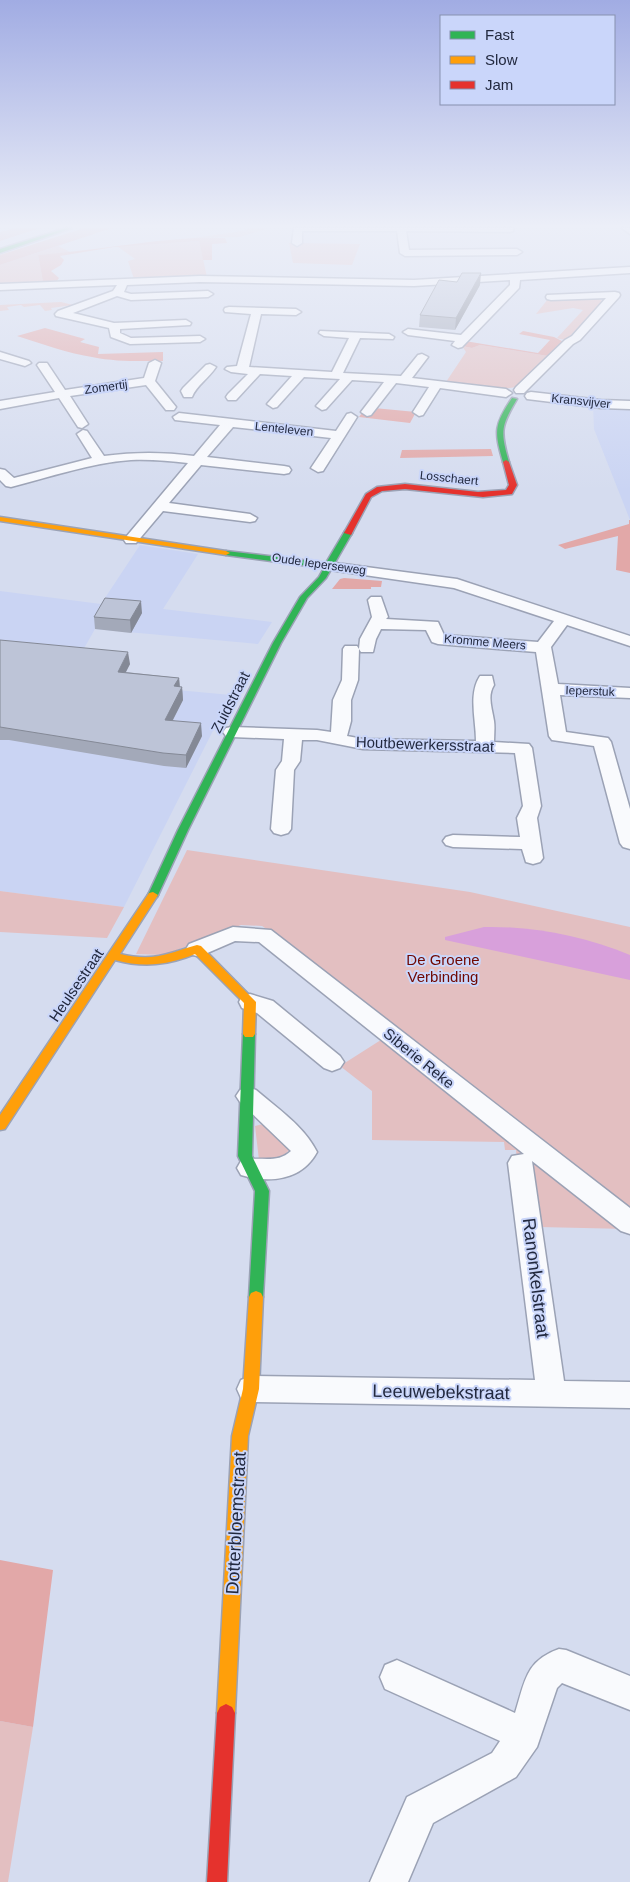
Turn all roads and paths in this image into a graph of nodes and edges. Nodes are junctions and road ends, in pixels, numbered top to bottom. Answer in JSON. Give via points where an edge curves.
{"nodes":[{"id":1,"x":68,"y":316,"type":"edge"},
{"id":2,"x":255,"y":316,"type":"edge"},
{"id":3,"x":486,"y":316,"type":"edge"},
{"id":4,"x":596,"y":316,"type":"edge"},
{"id":5,"x":186,"y":323,"type":"dead end"},
{"id":6,"x":114,"y":326,"type":"junction"},
{"id":7,"x":408,"y":332,"type":"dead end"},
{"id":8,"x":324,"y":333,"type":"dead end"},
{"id":9,"x":356,"y":335,"type":"junction"},
{"id":10,"x":389,"y":337,"type":"dead end"},
{"id":11,"x":200,"y":339,"type":"dead end"},
{"id":12,"x":0,"y":354,"type":"edge"},
{"id":13,"x":422,"y":356,"type":"dead end"},
{"id":14,"x":154,"y":363,"type":"dead end"},
{"id":15,"x":25,"y":364,"type":"dead end"},
{"id":16,"x":43,"y":365,"type":"dead end"},
{"id":17,"x":210,"y":367,"type":"dead end"},
{"id":18,"x":257,"y":371,"type":"junction"},
{"id":19,"x":301,"y":373,"type":"junction"},
{"id":20,"x":336,"y":375,"type":"junction"},
{"id":21,"x":349,"y":376,"type":"junction"},
{"id":22,"x":399,"y":380,"type":"junction"},
{"id":23,"x":149,"y":381,"type":"junction"},
{"id":24,"x":437,"y":384,"type":"junction"},
{"id":25,"x":62,"y":394,"type":"junction"},
{"id":26,"x":188,"y":394,"type":"dead end"},
{"id":27,"x":513,"y":394,"type":"junction"},
{"id":28,"x":232,"y":397,"type":"dead end"},
{"id":29,"x":273,"y":404,"type":"dead end"},
{"id":30,"x":0,"y":405,"type":"edge"},
{"id":31,"x":630,"y":405,"type":"edge"},
{"id":32,"x":322,"y":406,"type":"dead end"},
{"id":33,"x":170,"y":407,"type":"dead end"},
{"id":34,"x":367,"y":412,"type":"dead end"},
{"id":35,"x":419,"y":412,"type":"dead end"},
{"id":36,"x":179,"y":417,"type":"dead end"},
{"id":37,"x":351,"y":417,"type":"dead end"},
{"id":38,"x":229,"y":422,"type":"junction"},
{"id":39,"x":340,"y":434,"type":"junction"},
{"id":40,"x":100,"y":460,"type":"junction"},
{"id":41,"x":198,"y":460,"type":"junction"},
{"id":42,"x":318,"y":468,"type":"dead end"},
{"id":43,"x":284,"y":470,"type":"dead end"},
{"id":44,"x":0,"y":472,"type":"edge"},
{"id":45,"x":160,"y":506,"type":"junction"},
{"id":46,"x":250,"y":518,"type":"dead end"},
{"id":47,"x":0,"y":519,"type":"edge"},
{"id":48,"x":132,"y":540,"type":"junction"},
{"id":49,"x":328,"y":566,"type":"junction"},
{"id":50,"x":376,"y":600,"type":"dead end"},
{"id":51,"x":563,"y":620,"type":"junction"},
{"id":52,"x":376,"y":624,"type":"junction"},
{"id":53,"x":630,"y":641,"type":"edge"},
{"id":54,"x":543,"y":646,"type":"junction"},
{"id":55,"x":486,"y":680,"type":"dead end"},
{"id":56,"x":550,"y":690,"type":"junction"},
{"id":57,"x":630,"y":692,"type":"edge"},
{"id":58,"x":232,"y":732,"type":"junction"},
{"id":59,"x":293,"y":735,"type":"junction"},
{"id":60,"x":336,"y":738,"type":"junction"},
{"id":61,"x":484,"y":746,"type":"junction"},
{"id":62,"x":281,"y":829,"type":"dead end"},
{"id":63,"x":453,"y":841,"type":"dead end"},
{"id":64,"x":630,"y":843,"type":"edge"},
{"id":65,"x":169,"y":858,"type":"joint"},
{"id":66,"x":198,"y":949,"type":"junction"},
{"id":67,"x":113,"y":956,"type":"junction"},
{"id":68,"x":250,"y":1002,"type":"junction"},
{"id":69,"x":332,"y":1062,"type":"dead end"},
{"id":70,"x":248,"y":1096,"type":"junction"},
{"id":71,"x":0,"y":1125,"type":"edge"},
{"id":72,"x":521,"y":1163,"type":"dead end"},
{"id":73,"x":250,"y":1168,"type":"junction"},
{"id":74,"x":630,"y":1223,"type":"edge"},
{"id":75,"x":252,"y":1389,"type":"junction"},
{"id":76,"x":551,"y":1394,"type":"junction"},
{"id":77,"x":630,"y":1395,"type":"edge"},
{"id":78,"x":397,"y":1678,"type":"dead end"},
{"id":79,"x":630,"y":1694,"type":"edge"},
{"id":80,"x":525,"y":1735,"type":"junction"},
{"id":81,"x":217,"y":1882,"type":"edge"},
{"id":82,"x":389,"y":1882,"type":"edge"}],
"edges":[{"from":1,"to":6,"type":"street"},
{"from":2,"to":18,"type":"street","via":[[237,370]]},
{"from":3,"to":7,"type":"street","via":[[460,342]]},
{"from":4,"to":27,"type":"street"},
{"from":5,"to":6,"type":"street"},
{"from":6,"to":11,"type":"street","via":[[115,335],[130,341]]},
{"from":8,"to":9,"type":"street"},
{"from":9,"to":10,"type":"street"},
{"from":9,"to":20,"type":"street"},
{"from":12,"to":15,"type":"street"},
{"from":13,"to":22,"type":"street"},
{"from":14,"to":23,"type":"street","name":"Zomertij"},
{"from":16,"to":25,"type":"street","name":"Zomertij"},
{"from":17,"to":26,"type":"street","via":[[187,390]]},
{"from":18,"to":19,"type":"street"},
{"from":18,"to":28,"type":"street"},
{"from":19,"to":20,"type":"street"},
{"from":19,"to":29,"type":"street"},
{"from":20,"to":21,"type":"street"},
{"from":21,"to":22,"type":"street"},
{"from":21,"to":32,"type":"street"},
{"from":22,"to":24,"type":"street"},
{"from":22,"to":34,"type":"street"},
{"from":23,"to":25,"type":"street","name":"Zomertij"},
{"from":23,"to":33,"type":"street","name":"Zomertij"},
{"from":24,"to":27,"type":"street"},
{"from":24,"to":35,"type":"street"},
{"from":25,"to":30,"type":"street","name":"Zomertij"},
{"from":25,"to":40,"type":"street","name":"Zomertij"},
{"from":27,"to":31,"type":"street","name":"Kransvijver","via":[[524,399],[531,396]]},
{"from":27,"to":49,"type":"main road","name":"Losschaert","via":[[498,434],[513,485],[509,492],[488,496],[392,486],[377,489],[371,493]]},
{"from":36,"to":38,"type":"street","name":"Lenteleven"},
{"from":37,"to":39,"type":"street","name":"Lenteleven"},
{"from":38,"to":39,"type":"street","name":"Lenteleven"},
{"from":38,"to":41,"type":"street"},
{"from":39,"to":42,"type":"street","name":"Lenteleven"},
{"from":40,"to":41,"type":"street","via":[[145,455]]},
{"from":40,"to":44,"type":"street","via":[[11,483]]},
{"from":41,"to":43,"type":"street"},
{"from":41,"to":45,"type":"street"},
{"from":45,"to":46,"type":"street"},
{"from":45,"to":48,"type":"street"},
{"from":47,"to":48,"type":"main road","name":"Oude Ieperseweg"},
{"from":48,"to":49,"type":"main road","name":"Oude Ieperseweg"},
{"from":49,"to":51,"type":"street","name":"Oude Ieperseweg","via":[[456,584]]},
{"from":49,"to":58,"type":"main road","name":"Zuidstraat","via":[[300,604]]},
{"from":50,"to":52,"type":"street","via":[[380,617]]},
{"from":51,"to":53,"type":"street","name":"Oude Ieperseweg"},
{"from":51,"to":54,"type":"street"},
{"from":52,"to":54,"type":"street","name":"Kromme Meers","via":[[432,625],[438,639]]},
{"from":52,"to":60,"type":"street","via":[[359,649],[342,700],[342,721]]},
{"from":54,"to":56,"type":"street","name":"Ieperstuk"},
{"from":55,"to":61,"type":"street","via":[[481,702],[486,732]]},
{"from":56,"to":57,"type":"street","name":"Ieperstuk"},
{"from":56,"to":64,"type":"street","name":"Ieperstuk","via":[[558,736],[602,742]]},
{"from":58,"to":59,"type":"street","name":"Houtbewerkersstraat"},
{"from":58,"to":65,"type":"main road","name":"Zuidstraat"},
{"from":59,"to":60,"type":"street","name":"Houtbewerkersstraat"},
{"from":59,"to":62,"type":"street","via":[[291,761],[285,770]]},
{"from":60,"to":61,"type":"street","name":"Houtbewerkersstraat","via":[[363,744]]},
{"from":61,"to":63,"type":"street","name":"Houtbewerkersstraat","via":[[523,748],[532,806],[527,818],[531,851]]},
{"from":65,"to":67,"type":"main road","name":"Heulsestraat","via":[[159,885]]},
{"from":66,"to":67,"type":"main road","via":[[162,963],[136,964]]},
{"from":66,"to":68,"type":"main road"},
{"from":66,"to":74,"type":"street","name":"Siberie Reke","via":[[233,934],[264,935]]},
{"from":67,"to":71,"type":"main road","name":"Heulsestraat"},
{"from":68,"to":69,"type":"street","via":[[265,1007]]},
{"from":68,"to":70,"type":"main road","name":"Dotterbloemstraat"},
{"from":70,"to":73,"type":"main road","name":"Dotterbloemstraat","via":[[245,1156]]},
{"from":70,"to":73,"type":"street","via":[[305,1152],[286,1169]]},
{"from":72,"to":76,"type":"street","name":"Ranonkelstraat"},
{"from":73,"to":75,"type":"main road","name":"Dotterbloemstraat","via":[[262,1191]]},
{"from":75,"to":76,"type":"street","name":"Leeuwebekstraat"},
{"from":75,"to":81,"type":"main road","name":"Dotterbloemstraat","via":[[240,1436]]},
{"from":76,"to":77,"type":"street","name":"Leeuwebekstraat"},
{"from":78,"to":80,"type":"street"},
{"from":79,"to":80,"type":"street","via":[[566,1667],[553,1668],[543,1678]]},
{"from":80,"to":82,"type":"street","via":[[504,1765],[420,1810]]}]}
